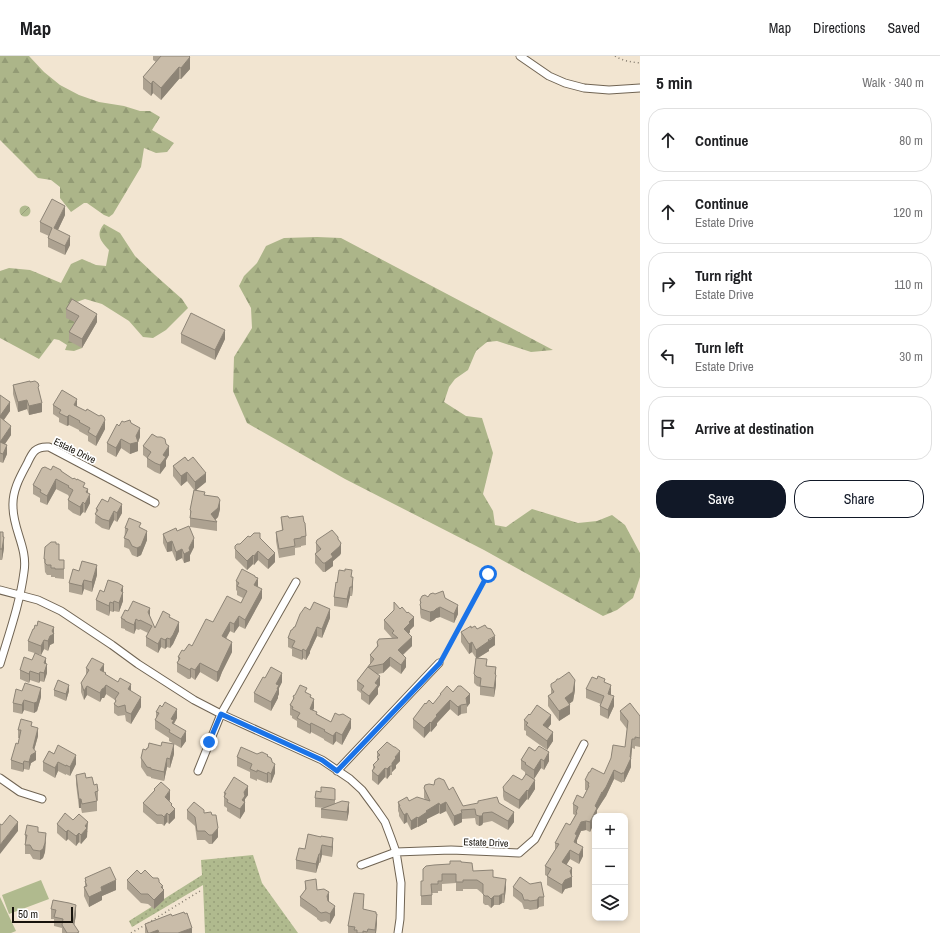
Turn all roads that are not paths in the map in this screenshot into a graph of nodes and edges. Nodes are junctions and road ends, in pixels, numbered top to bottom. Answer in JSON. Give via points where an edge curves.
{"nodes":[{"id":1,"x":520,"y":56,"type":"edge"},
{"id":2,"x":640,"y":88,"type":"edge"},
{"id":3,"x":155,"y":503,"type":"dead end"},
{"id":4,"x":296,"y":582,"type":"dead end"},
{"id":5,"x":0,"y":590,"type":"edge"},
{"id":6,"x":20,"y":595,"type":"junction"},
{"id":7,"x":440,"y":663,"type":"road end"},
{"id":8,"x":0,"y":664,"type":"edge"},
{"id":9,"x":221,"y":714,"type":"junction"},
{"id":10,"x":584,"y":744,"type":"dead end"},
{"id":11,"x":198,"y":771,"type":"dead end"},
{"id":12,"x":337,"y":771,"type":"junction"},
{"id":13,"x":0,"y":778,"type":"edge"},
{"id":14,"x":42,"y":799,"type":"dead end"},
{"id":15,"x":396,"y":852,"type":"junction"},
{"id":16,"x":361,"y":865,"type":"dead end"},
{"id":17,"x":398,"y":933,"type":"edge"}],
"edges":[{"from":1,"to":2,"type":"street","via":[[549,76],[565,83],[609,90]]},
{"from":3,"to":6,"type":"street","name":"Estate Drive","via":[[49,447],[36,450],[31,454],[17,483],[12,506],[25,559]]},
{"from":4,"to":9,"type":"street"},
{"from":5,"to":6,"type":"street"},
{"from":6,"to":8,"type":"street","name":"Estate Drive"},
{"from":6,"to":9,"type":"street","via":[[61,611],[164,681]]},
{"from":7,"to":12,"type":"street"},
{"from":9,"to":11,"type":"street"},
{"from":9,"to":12,"type":"street","via":[[322,760]]},
{"from":10,"to":15,"type":"street","name":"Estate Drive","via":[[535,839],[519,853],[451,850]]},
{"from":12,"to":15,"type":"street","via":[[362,790],[376,808],[385,822]]},
{"from":13,"to":14,"type":"street","via":[[20,792]]},
{"from":15,"to":16,"type":"street","name":"Estate Drive"},
{"from":15,"to":17,"type":"street","via":[[401,883]]}]}
